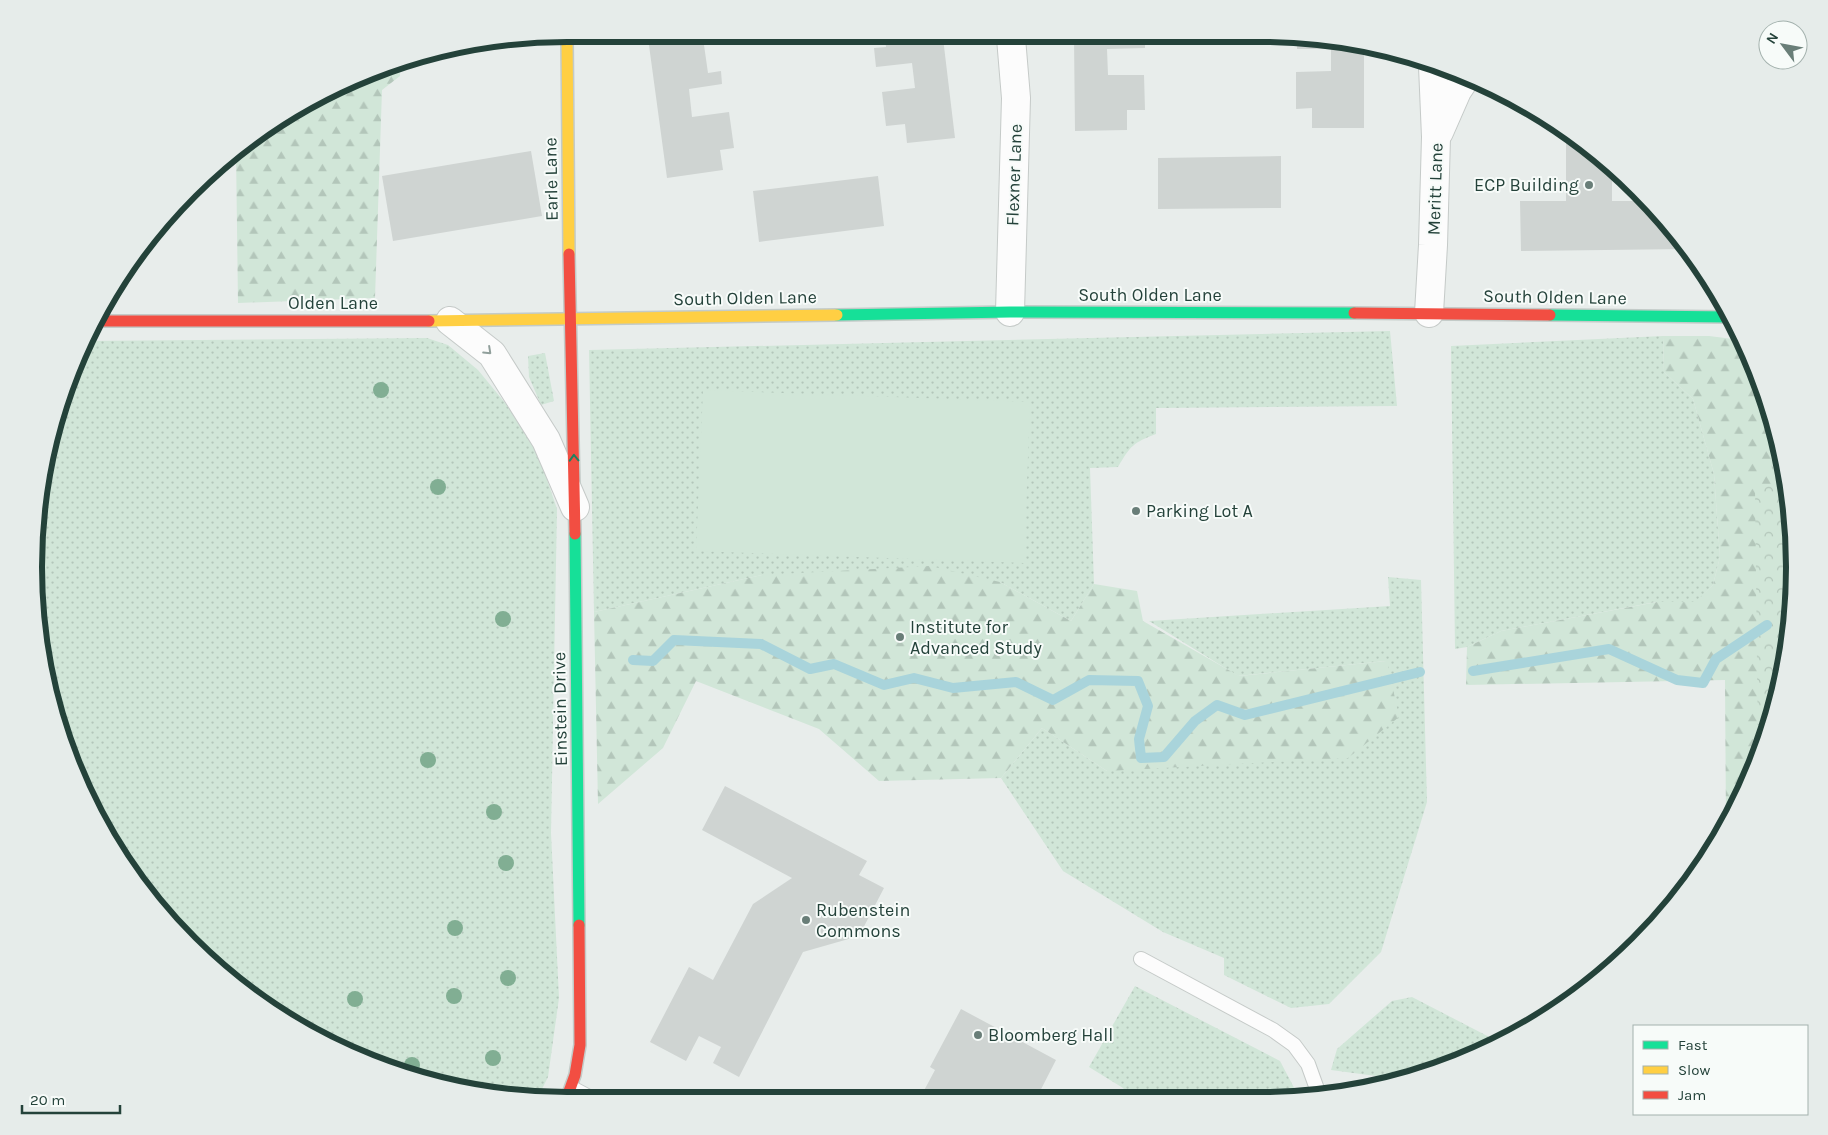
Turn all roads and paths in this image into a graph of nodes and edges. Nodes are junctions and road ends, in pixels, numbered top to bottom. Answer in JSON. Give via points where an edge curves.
{"nodes":[{"id":1,"x":567,"y":42,"type":"edge"},
{"id":2,"x":1011,"y":42,"type":"edge"},
{"id":3,"x":1433,"y":72,"type":"edge"},
{"id":4,"x":1463,"y":83,"type":"edge"},
{"id":5,"x":1436,"y":138,"type":"junction"},
{"id":6,"x":1010,"y":312,"type":"junction"},
{"id":7,"x":1429,"y":312,"type":"junction"},
{"id":8,"x":1721,"y":317,"type":"edge"},
{"id":9,"x":570,"y":319,"type":"junction"},
{"id":10,"x":450,"y":320,"type":"junction"},
{"id":11,"x":104,"y":321,"type":"edge"},
{"id":12,"x":576,"y":506,"type":"junction"},
{"id":13,"x":1141,"y":960,"type":"dead end"},
{"id":14,"x":1317,"y":1089,"type":"edge"},
{"id":15,"x":569,"y":1092,"type":"edge"}],
"edges":[{"from":1,"to":9,"type":"street","name":"Earle Lane"},
{"from":2,"to":6,"type":"street","name":"Flexner Lane","via":[[1016,98]]},
{"from":3,"to":5,"type":"street","name":"Meritt Lane"},
{"from":4,"to":5,"type":"street"},
{"from":5,"to":7,"type":"street","name":"Meritt Lane"},
{"from":6,"to":7,"type":"street","name":"South Olden Lane"},
{"from":6,"to":9,"type":"street","name":"South Olden Lane"},
{"from":7,"to":8,"type":"street","name":"South Olden Lane"},
{"from":9,"to":10,"type":"street","name":"Olden Lane"},
{"from":12,"to":9,"type":"street","name":"Einstein Drive","one_way":true},
{"from":10,"to":11,"type":"street","name":"Olden Lane"},
{"from":10,"to":12,"type":"street","one_way":true,"via":[[492,354],[546,440]]},
{"from":12,"to":15,"type":"street","name":"Einstein Drive","via":[[580,1036],[579,1062]]},
{"from":13,"to":14,"type":"lane","via":[[1273,1030],[1294,1045],[1308,1064]]}]}
